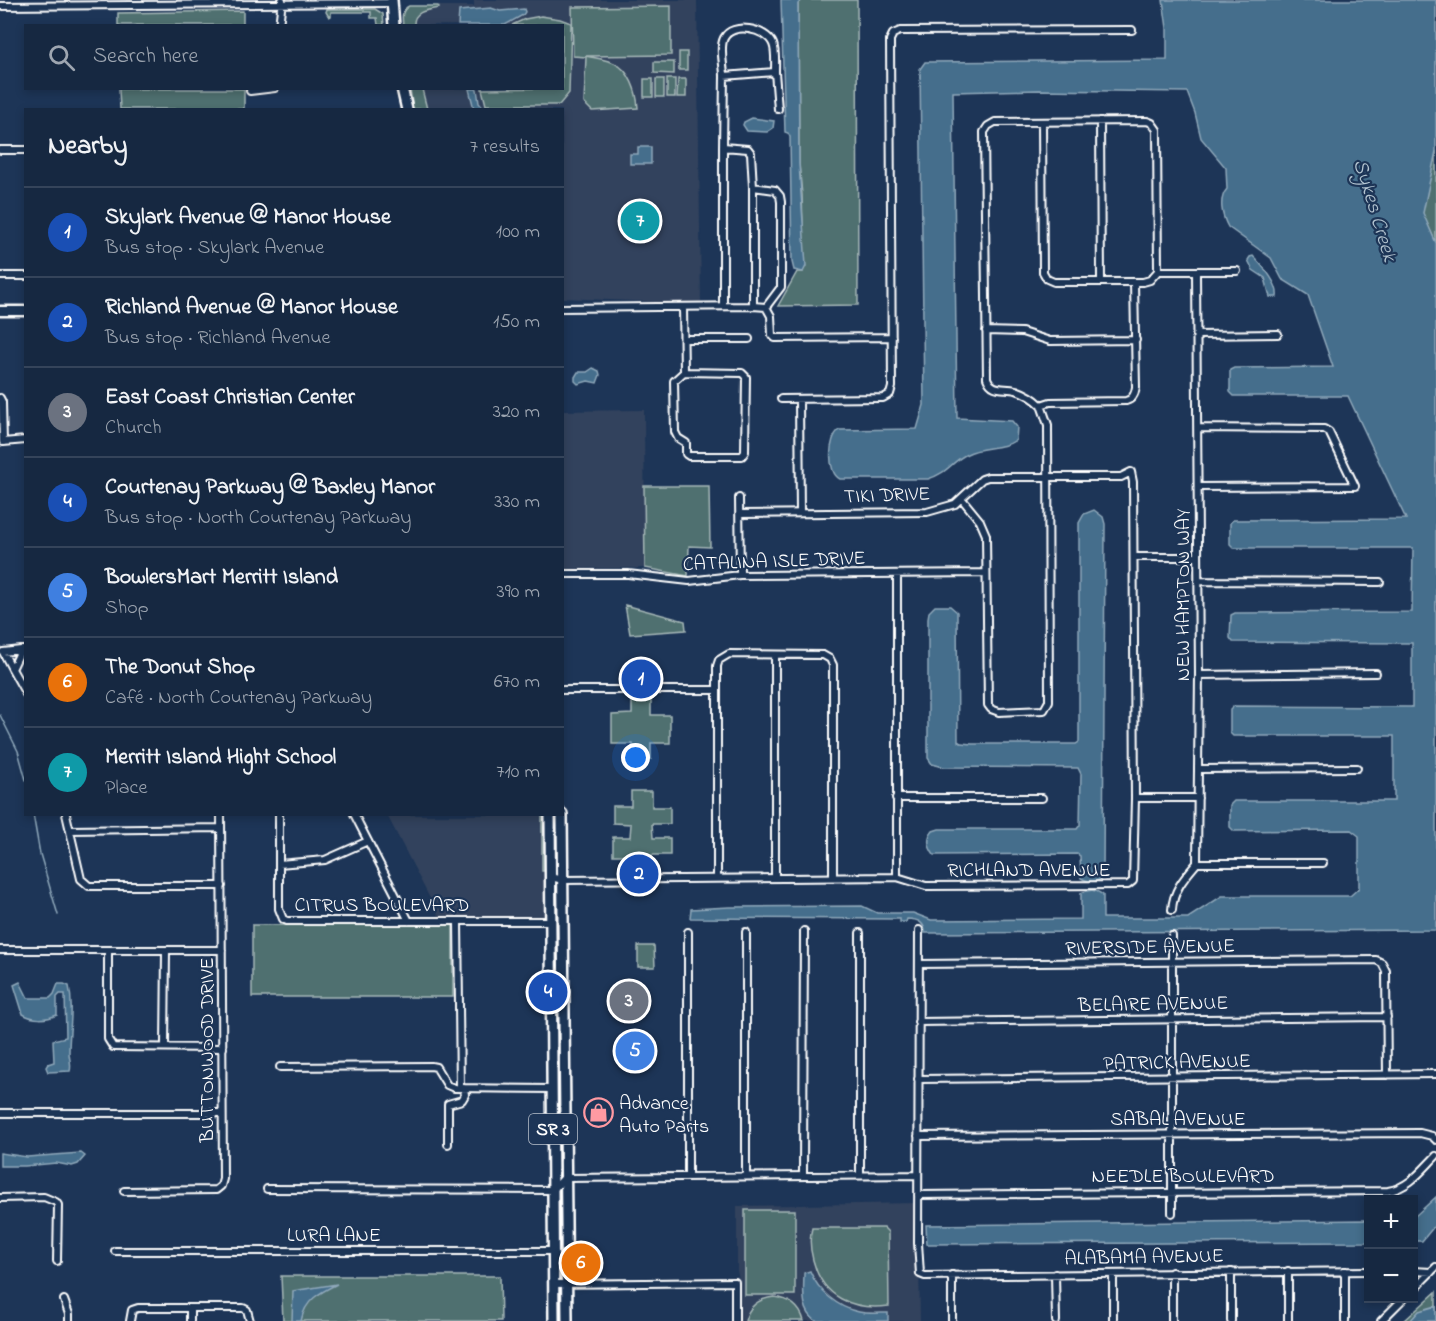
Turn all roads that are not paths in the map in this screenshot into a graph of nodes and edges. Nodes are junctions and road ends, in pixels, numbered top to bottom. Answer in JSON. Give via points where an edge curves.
{"nodes":[{"id":1,"x":392,"y":1,"type":"edge"},
{"id":2,"x":126,"y":2,"type":"edge"},
{"id":3,"x":282,"y":2,"type":"edge"},
{"id":4,"x":0,"y":6,"type":"edge"},
{"id":5,"x":279,"y":24,"type":"edge"},
{"id":6,"x":394,"y":24,"type":"edge"},
{"id":7,"x":1132,"y":30,"type":"dead end"},
{"id":8,"x":775,"y":72,"type":"junction"},
{"id":9,"x":724,"y":76,"type":"junction"},
{"id":10,"x":258,"y":90,"type":"edge"},
{"id":11,"x":403,"y":90,"type":"edge"},
{"id":12,"x":250,"y":91,"type":"dead end"},
{"id":13,"x":407,"y":108,"type":"edge"},
{"id":14,"x":778,"y":109,"type":"dead end"},
{"id":15,"x":1042,"y":122,"type":"junction"},
{"id":16,"x":1100,"y":122,"type":"junction"},
{"id":17,"x":723,"y":147,"type":"junction"},
{"id":18,"x":0,"y":150,"type":"edge"},
{"id":19,"x":24,"y":150,"type":"edge"},
{"id":20,"x":753,"y":187,"type":"junction"},
{"id":21,"x":1158,"y":271,"type":"junction"},
{"id":22,"x":1196,"y":272,"type":"junction"},
{"id":23,"x":1237,"y":272,"type":"dead end"},
{"id":24,"x":0,"y":276,"type":"edge"},
{"id":25,"x":24,"y":276,"type":"edge"},
{"id":26,"x":1101,"y":282,"type":"junction"},
{"id":27,"x":1134,"y":282,"type":"junction"},
{"id":28,"x":723,"y":306,"type":"junction"},
{"id":29,"x":753,"y":306,"type":"junction"},
{"id":30,"x":683,"y":307,"type":"junction"},
{"id":31,"x":564,"y":308,"type":"edge"},
{"id":32,"x":766,"y":308,"type":"junction"},
{"id":33,"x":0,"y":311,"type":"edge"},
{"id":34,"x":24,"y":311,"type":"edge"},
{"id":35,"x":986,"y":331,"type":"junction"},
{"id":36,"x":1278,"y":334,"type":"dead end"},
{"id":37,"x":1197,"y":335,"type":"junction"},
{"id":38,"x":892,"y":338,"type":"junction"},
{"id":39,"x":684,"y":339,"type":"junction"},
{"id":40,"x":749,"y":339,"type":"dead end"},
{"id":41,"x":1136,"y":340,"type":"junction"},
{"id":42,"x":684,"y":372,"type":"junction"},
{"id":43,"x":0,"y":398,"type":"edge"},
{"id":44,"x":781,"y":399,"type":"dead end"},
{"id":45,"x":799,"y":399,"type":"junction"},
{"id":46,"x":1041,"y":405,"type":"junction"},
{"id":47,"x":1198,"y":428,"type":"junction"},
{"id":48,"x":24,"y":440,"type":"edge"},
{"id":49,"x":1131,"y":472,"type":"joint"},
{"id":50,"x":1048,"y":477,"type":"junction"},
{"id":51,"x":1198,"y":487,"type":"junction"},
{"id":52,"x":739,"y":498,"type":"dead end"},
{"id":53,"x":963,"y":499,"type":"junction"},
{"id":54,"x":800,"y":513,"type":"junction"},
{"id":55,"x":740,"y":514,"type":"junction"},
{"id":56,"x":1134,"y":557,"type":"junction"},
{"id":57,"x":1197,"y":557,"type":"junction"},
{"id":58,"x":986,"y":573,"type":"junction"},
{"id":59,"x":564,"y":574,"type":"edge"},
{"id":60,"x":897,"y":574,"type":"junction"},
{"id":61,"x":740,"y":575,"type":"junction"},
{"id":62,"x":1198,"y":581,"type":"junction"},
{"id":63,"x":1380,"y":582,"type":"dead end"},
{"id":64,"x":23,"y":650,"type":"edge"},
{"id":65,"x":775,"y":655,"type":"junction"},
{"id":66,"x":12,"y":669,"type":"junction"},
{"id":67,"x":1376,"y":674,"type":"dead end"},
{"id":68,"x":1199,"y":675,"type":"junction"},
{"id":69,"x":24,"y":690,"type":"edge"},
{"id":70,"x":564,"y":690,"type":"edge"},
{"id":71,"x":717,"y":690,"type":"junction"},
{"id":72,"x":1357,"y":768,"type":"dead end"},
{"id":73,"x":1198,"y":769,"type":"junction"},
{"id":74,"x":896,"y":798,"type":"junction"},
{"id":75,"x":1042,"y":798,"type":"dead end"},
{"id":76,"x":1135,"y":798,"type":"junction"},
{"id":77,"x":1198,"y":798,"type":"junction"},
{"id":78,"x":66,"y":816,"type":"edge"},
{"id":79,"x":221,"y":816,"type":"edge"},
{"id":80,"x":279,"y":816,"type":"edge"},
{"id":81,"x":355,"y":816,"type":"edge"},
{"id":82,"x":550,"y":816,"type":"edge"},
{"id":83,"x":562,"y":816,"type":"edge"},
{"id":84,"x":221,"y":828,"type":"junction"},
{"id":85,"x":70,"y":830,"type":"junction"},
{"id":86,"x":368,"y":841,"type":"junction"},
{"id":87,"x":1197,"y":863,"type":"junction"},
{"id":88,"x":1323,"y":863,"type":"dead end"},
{"id":89,"x":279,"y":864,"type":"junction"},
{"id":90,"x":551,"y":877,"type":"junction"},
{"id":91,"x":717,"y":877,"type":"junction"},
{"id":92,"x":775,"y":877,"type":"junction"},
{"id":93,"x":833,"y":877,"type":"junction"},
{"id":94,"x":897,"y":877,"type":"junction"},
{"id":95,"x":563,"y":880,"type":"junction"},
{"id":96,"x":222,"y":886,"type":"junction"},
{"id":97,"x":1172,"y":910,"type":"dead end"},
{"id":98,"x":409,"y":921,"type":"junction"},
{"id":99,"x":458,"y":921,"type":"junction"},
{"id":100,"x":551,"y":921,"type":"junction"},
{"id":101,"x":919,"y":930,"type":"dead end"},
{"id":102,"x":804,"y":931,"type":"dead end"},
{"id":103,"x":688,"y":932,"type":"dead end"},
{"id":104,"x":746,"y":932,"type":"dead end"},
{"id":105,"x":860,"y":933,"type":"dead end"},
{"id":106,"x":1172,"y":936,"type":"dead end"},
{"id":107,"x":0,"y":950,"type":"edge"},
{"id":108,"x":222,"y":950,"type":"junction"},
{"id":109,"x":108,"y":951,"type":"junction"},
{"id":110,"x":166,"y":951,"type":"junction"},
{"id":111,"x":1172,"y":962,"type":"junction"},
{"id":112,"x":919,"y":964,"type":"junction"},
{"id":113,"x":1387,"y":1017,"type":"junction"},
{"id":114,"x":1172,"y":1020,"type":"junction"},
{"id":115,"x":918,"y":1022,"type":"junction"},
{"id":116,"x":165,"y":1047,"type":"junction"},
{"id":117,"x":223,"y":1048,"type":"junction"},
{"id":118,"x":280,"y":1066,"type":"dead end"},
{"id":119,"x":1436,"y":1074,"type":"edge"},
{"id":120,"x":1387,"y":1075,"type":"junction"},
{"id":121,"x":1173,"y":1077,"type":"junction"},
{"id":122,"x":918,"y":1079,"type":"junction"},
{"id":123,"x":462,"y":1088,"type":"junction"},
{"id":124,"x":552,"y":1089,"type":"junction"},
{"id":125,"x":0,"y":1113,"type":"edge"},
{"id":126,"x":222,"y":1113,"type":"junction"},
{"id":127,"x":1172,"y":1135,"type":"junction"},
{"id":128,"x":918,"y":1136,"type":"junction"},
{"id":129,"x":1436,"y":1140,"type":"edge"},
{"id":130,"x":448,"y":1144,"type":"dead end"},
{"id":131,"x":1436,"y":1156,"type":"edge"},
{"id":132,"x":918,"y":1175,"type":"junction"},
{"id":133,"x":688,"y":1176,"type":"junction"},
{"id":134,"x":746,"y":1176,"type":"junction"},
{"id":135,"x":803,"y":1176,"type":"junction"},
{"id":136,"x":860,"y":1176,"type":"junction"},
{"id":137,"x":564,"y":1178,"type":"junction"},
{"id":138,"x":267,"y":1189,"type":"dead end"},
{"id":139,"x":553,"y":1190,"type":"junction"},
{"id":140,"x":124,"y":1191,"type":"dead end"},
{"id":141,"x":1173,"y":1192,"type":"junction"},
{"id":142,"x":918,"y":1195,"type":"junction"},
{"id":143,"x":0,"y":1197,"type":"edge"},
{"id":144,"x":1172,"y":1213,"type":"dead end"},
{"id":145,"x":115,"y":1251,"type":"dead end"},
{"id":146,"x":554,"y":1251,"type":"junction"},
{"id":147,"x":57,"y":1261,"type":"dead end"},
{"id":148,"x":1434,"y":1269,"type":"edge"},
{"id":149,"x":1288,"y":1271,"type":"junction"},
{"id":150,"x":1345,"y":1271,"type":"junction"},
{"id":151,"x":1364,"y":1271,"type":"edge"},
{"id":152,"x":1418,"y":1271,"type":"edge"},
{"id":153,"x":1172,"y":1272,"type":"junction"},
{"id":154,"x":1231,"y":1272,"type":"junction"},
{"id":155,"x":1055,"y":1274,"type":"junction"},
{"id":156,"x":1113,"y":1274,"type":"junction"},
{"id":157,"x":952,"y":1275,"type":"junction"},
{"id":158,"x":554,"y":1284,"type":"junction"},
{"id":159,"x":566,"y":1284,"type":"junction"},
{"id":160,"x":1418,"y":1284,"type":"edge"},
{"id":161,"x":64,"y":1300,"type":"dead end"},
{"id":162,"x":1400,"y":1303,"type":"edge"},
{"id":163,"x":190,"y":1308,"type":"junction"},
{"id":164,"x":69,"y":1321,"type":"edge"},
{"id":165,"x":130,"y":1321,"type":"edge"},
{"id":166,"x":190,"y":1321,"type":"edge"},
{"id":167,"x":250,"y":1321,"type":"edge"},
{"id":168,"x":554,"y":1321,"type":"edge"},
{"id":169,"x":567,"y":1321,"type":"edge"},
{"id":170,"x":735,"y":1321,"type":"edge"},
{"id":171,"x":952,"y":1321,"type":"edge"},
{"id":172,"x":1056,"y":1321,"type":"edge"},
{"id":173,"x":1113,"y":1321,"type":"edge"},
{"id":174,"x":1172,"y":1321,"type":"edge"},
{"id":175,"x":1231,"y":1321,"type":"edge"},
{"id":176,"x":1288,"y":1321,"type":"edge"},
{"id":177,"x":1345,"y":1321,"type":"edge"},
{"id":178,"x":1381,"y":1321,"type":"edge"}],
"edges":[{"from":1,"to":3,"type":"street"},
{"from":1,"to":6,"type":"main road"},
{"from":2,"to":3,"type":"street"},
{"from":2,"to":4,"type":"street"},
{"from":3,"to":5,"type":"street"},
{"from":7,"to":38,"type":"street","via":[[893,34]]},
{"from":8,"to":9,"type":"street"},
{"from":8,"to":9,"type":"street","via":[[774,46],[769,38],[762,32],[746,30],[730,32],[724,39]]},
{"from":8,"to":14,"type":"street"},
{"from":9,"to":17,"type":"street"},
{"from":10,"to":12,"type":"street"},
{"from":11,"to":13,"type":"main road"},
{"from":15,"to":16,"type":"street"},
{"from":15,"to":26,"type":"street","via":[[1043,272],[1054,282]]},
{"from":15,"to":35,"type":"street","via":[[995,122],[984,132]]},
{"from":16,"to":21,"type":"street","via":[[1147,121],[1157,130]]},
{"from":16,"to":26,"type":"street"},
{"from":17,"to":20,"type":"street","via":[[748,149]]},
{"from":17,"to":28,"type":"street"},
{"from":18,"to":19,"type":"street"},
{"from":20,"to":29,"type":"street"},
{"from":20,"to":32,"type":"street","via":[[775,190],[781,202],[781,287]]},
{"from":21,"to":22,"type":"street"},
{"from":21,"to":27,"type":"street","via":[[1150,280]]},
{"from":22,"to":23,"type":"street"},
{"from":22,"to":37,"type":"street","name":"NEW HAMPTON WAY"},
{"from":24,"to":25,"type":"street"},
{"from":26,"to":27,"type":"street"},
{"from":27,"to":41,"type":"street"},
{"from":28,"to":29,"type":"street"},
{"from":28,"to":30,"type":"street"},
{"from":29,"to":32,"type":"street"},
{"from":30,"to":31,"type":"street"},
{"from":30,"to":39,"type":"street"},
{"from":32,"to":38,"type":"street","via":[[775,338]]},
{"from":33,"to":34,"type":"street"},
{"from":35,"to":41,"type":"street","via":[[1022,332],[1050,341]]},
{"from":35,"to":46,"type":"street","via":[[990,384],[1017,390]]},
{"from":36,"to":37,"type":"street"},
{"from":37,"to":47,"type":"street","name":"NEW HAMPTON WAY"},
{"from":38,"to":45,"type":"street","via":[[890,394],[883,398]]},
{"from":39,"to":40,"type":"street"},
{"from":39,"to":42,"type":"street"},
{"from":41,"to":46,"type":"street","via":[[1136,391],[1131,399]]},
{"from":42,"to":42,"type":"street","via":[[674,381],[675,432],[686,443],[686,454],[742,456],[746,377],[742,373]]},
{"from":43,"to":48,"type":"street","via":[[3,442]]},
{"from":44,"to":45,"type":"street"},
{"from":45,"to":54,"type":"street"},
{"from":46,"to":50,"type":"street","via":[[1048,425]]},
{"from":47,"to":51,"type":"street","name":"NEW HAMPTON WAY"},
{"from":47,"to":51,"type":"street","via":[[1324,429],[1355,486]]},
{"from":49,"to":50,"type":"street","name":"TIKI DRIVE","via":[[1121,477]]},
{"from":49,"to":56,"type":"street","name":"RICHLAND AVENUE"},
{"from":50,"to":53,"type":"street","name":"TIKI DRIVE","via":[[988,477]]},
{"from":50,"to":58,"type":"street","via":[[1049,701],[1047,708],[1040,711],[999,712],[991,709],[987,700]]},
{"from":51,"to":57,"type":"street","name":"NEW HAMPTON WAY"},
{"from":52,"to":55,"type":"street"},
{"from":53,"to":54,"type":"street","name":"TIKI DRIVE","via":[[927,512]]},
{"from":53,"to":58,"type":"street","via":[[984,528]]},
{"from":54,"to":55,"type":"street","name":"TIKI DRIVE"},
{"from":55,"to":61,"type":"street"},
{"from":56,"to":57,"type":"street"},
{"from":56,"to":76,"type":"street","name":"RICHLAND AVENUE"},
{"from":57,"to":62,"type":"street","name":"NEW HAMPTON WAY"},
{"from":58,"to":60,"type":"street","name":"CATALINA ISLE DRIVE"},
{"from":59,"to":61,"type":"street","name":"CATALINA ISLE DRIVE","via":[[628,574],[689,581]]},
{"from":60,"to":61,"type":"street","name":"CATALINA ISLE DRIVE"},
{"from":60,"to":74,"type":"street"},
{"from":62,"to":63,"type":"street"},
{"from":62,"to":68,"type":"street","name":"NEW HAMPTON WAY"},
{"from":64,"to":66,"type":"street"},
{"from":64,"to":66,"type":"street","via":[[3,652]]},
{"from":65,"to":71,"type":"street","via":[[722,657],[717,662]]},
{"from":65,"to":92,"type":"street"},
{"from":65,"to":93,"type":"street","via":[[823,655],[833,665]]},
{"from":66,"to":69,"type":"street"},
{"from":67,"to":68,"type":"street"},
{"from":68,"to":73,"type":"street","name":"NEW HAMPTON WAY"},
{"from":70,"to":71,"type":"street"},
{"from":71,"to":91,"type":"street"},
{"from":72,"to":73,"type":"street"},
{"from":73,"to":77,"type":"street","name":"NEW HAMPTON WAY"},
{"from":74,"to":75,"type":"street"},
{"from":74,"to":94,"type":"street"},
{"from":76,"to":77,"type":"street"},
{"from":76,"to":94,"type":"street","name":"RICHLAND AVENUE","via":[[1133,881],[1128,885],[926,886]]},
{"from":77,"to":87,"type":"street","name":"NEW HAMPTON WAY"},
{"from":78,"to":85,"type":"street"},
{"from":79,"to":84,"type":"street","name":"BUTTONWOOD DRIVE"},
{"from":80,"to":89,"type":"street","name":"CITRUS BOULEVARD"},
{"from":81,"to":86,"type":"street"},
{"from":82,"to":90,"type":"main road","number":"SR 3"},
{"from":83,"to":95,"type":"main road","number":"SR 3"},
{"from":84,"to":85,"type":"street"},
{"from":84,"to":96,"type":"street","name":"BUTTONWOOD DRIVE"},
{"from":85,"to":96,"type":"street","via":[[85,885]]},
{"from":86,"to":89,"type":"street","via":[[326,860]]},
{"from":86,"to":98,"type":"street"},
{"from":87,"to":88,"type":"street"},
{"from":87,"to":97,"type":"street","via":[[1182,880]]},
{"from":89,"to":98,"type":"street","name":"CITRUS BOULEVARD","via":[[279,909],[286,921]]},
{"from":90,"to":95,"type":"street","name":"RICHLAND AVENUE"},
{"from":90,"to":100,"type":"main road","number":"SR 3"},
{"from":91,"to":92,"type":"street","name":"RICHLAND AVENUE"},
{"from":91,"to":95,"type":"street","name":"RICHLAND AVENUE"},
{"from":92,"to":93,"type":"street","name":"RICHLAND AVENUE"},
{"from":93,"to":94,"type":"street","name":"RICHLAND AVENUE"},
{"from":95,"to":137,"type":"main road","number":"SR 3"},
{"from":96,"to":108,"type":"street","name":"BUTTONWOOD DRIVE"},
{"from":98,"to":99,"type":"street","name":"CITRUS BOULEVARD"},
{"from":99,"to":100,"type":"street","name":"CITRUS BOULEVARD"},
{"from":99,"to":123,"type":"street"},
{"from":100,"to":124,"type":"main road","number":"SR 3"},
{"from":101,"to":112,"type":"street"},
{"from":102,"to":135,"type":"street"},
{"from":103,"to":133,"type":"street"},
{"from":104,"to":134,"type":"street"},
{"from":105,"to":136,"type":"street"},
{"from":106,"to":111,"type":"street"},
{"from":107,"to":109,"type":"street"},
{"from":108,"to":110,"type":"street"},
{"from":108,"to":117,"type":"street","name":"BUTTONWOOD DRIVE"},
{"from":109,"to":110,"type":"street"},
{"from":109,"to":116,"type":"street","via":[[109,1043],[116,1048]]},
{"from":110,"to":116,"type":"street"},
{"from":111,"to":112,"type":"street","name":"RIVERSIDE AVENUE"},
{"from":111,"to":113,"type":"street","name":"RIVERSIDE AVENUE","via":[[1371,960],[1382,963],[1386,971]]},
{"from":111,"to":114,"type":"street"},
{"from":112,"to":115,"type":"street"},
{"from":113,"to":114,"type":"street","name":"BELAIRE AVENUE"},
{"from":113,"to":120,"type":"street"},
{"from":114,"to":115,"type":"street","name":"BELAIRE AVENUE"},
{"from":114,"to":121,"type":"street"},
{"from":115,"to":122,"type":"street"},
{"from":116,"to":117,"type":"street"},
{"from":117,"to":126,"type":"street","name":"BUTTONWOOD DRIVE"},
{"from":118,"to":123,"type":"street","via":[[431,1066],[439,1070],[447,1085]]},
{"from":119,"to":120,"type":"street","name":"PATRICK AVENUE"},
{"from":120,"to":121,"type":"street","name":"PATRICK AVENUE"},
{"from":121,"to":122,"type":"street","name":"PATRICK AVENUE"},
{"from":121,"to":127,"type":"street"},
{"from":122,"to":128,"type":"street"},
{"from":123,"to":124,"type":"street"},
{"from":123,"to":130,"type":"street","via":[[462,1100],[448,1104]]},
{"from":124,"to":139,"type":"main road","number":"SR 3"},
{"from":125,"to":126,"type":"street"},
{"from":126,"to":140,"type":"street","name":"BUTTONWOOD DRIVE","via":[[223,1179],[216,1190]]},
{"from":127,"to":128,"type":"street","name":"SABAL AVENUE"},
{"from":127,"to":129,"type":"street","name":"SABAL AVENUE","via":[[1420,1133]]},
{"from":127,"to":141,"type":"street"},
{"from":128,"to":132,"type":"street"},
{"from":131,"to":141,"type":"street","name":"NEEDLE BOULEVARD","via":[[1408,1184],[1388,1191]]},
{"from":132,"to":136,"type":"street"},
{"from":132,"to":142,"type":"street"},
{"from":133,"to":134,"type":"street"},
{"from":133,"to":137,"type":"street"},
{"from":134,"to":135,"type":"street"},
{"from":135,"to":136,"type":"street"},
{"from":137,"to":139,"type":"street"},
{"from":137,"to":159,"type":"main road","number":"SR 3"},
{"from":138,"to":139,"type":"street"},
{"from":139,"to":146,"type":"main road","number":"SR 3"},
{"from":141,"to":142,"type":"street","name":"NEEDLE BOULEVARD"},
{"from":141,"to":144,"type":"street"},
{"from":142,"to":157,"type":"street","name":"ALABAMA AVENUE","via":[[920,1274]]},
{"from":143,"to":147,"type":"street","via":[[44,1197],[56,1202]]},
{"from":145,"to":146,"type":"street","name":"LURA LANE"},
{"from":146,"to":158,"type":"main road","number":"SR 3"},
{"from":148,"to":152,"type":"street"},
{"from":148,"to":160,"type":"street"},
{"from":149,"to":150,"type":"street","name":"ALABAMA AVENUE"},
{"from":149,"to":154,"type":"street","name":"ALABAMA AVENUE"},
{"from":149,"to":176,"type":"street"},
{"from":150,"to":151,"type":"street","name":"ALABAMA AVENUE"},
{"from":150,"to":177,"type":"street"},
{"from":153,"to":154,"type":"street","name":"ALABAMA AVENUE"},
{"from":153,"to":156,"type":"street","name":"ALABAMA AVENUE"},
{"from":153,"to":174,"type":"street"},
{"from":154,"to":175,"type":"street"},
{"from":155,"to":156,"type":"street","name":"ALABAMA AVENUE"},
{"from":155,"to":157,"type":"street","name":"ALABAMA AVENUE"},
{"from":155,"to":172,"type":"street"},
{"from":156,"to":173,"type":"street"},
{"from":157,"to":171,"type":"street"},
{"from":158,"to":159,"type":"street"},
{"from":158,"to":168,"type":"main road","number":"SR 3"},
{"from":159,"to":169,"type":"main road","number":"SR 3"},
{"from":159,"to":170,"type":"street","via":[[735,1282]]},
{"from":161,"to":164,"type":"street"},
{"from":162,"to":178,"type":"street"},
{"from":163,"to":165,"type":"street","via":[[138,1308],[132,1310]]},
{"from":163,"to":166,"type":"street"},
{"from":163,"to":167,"type":"street","via":[[243,1308]]}]}
